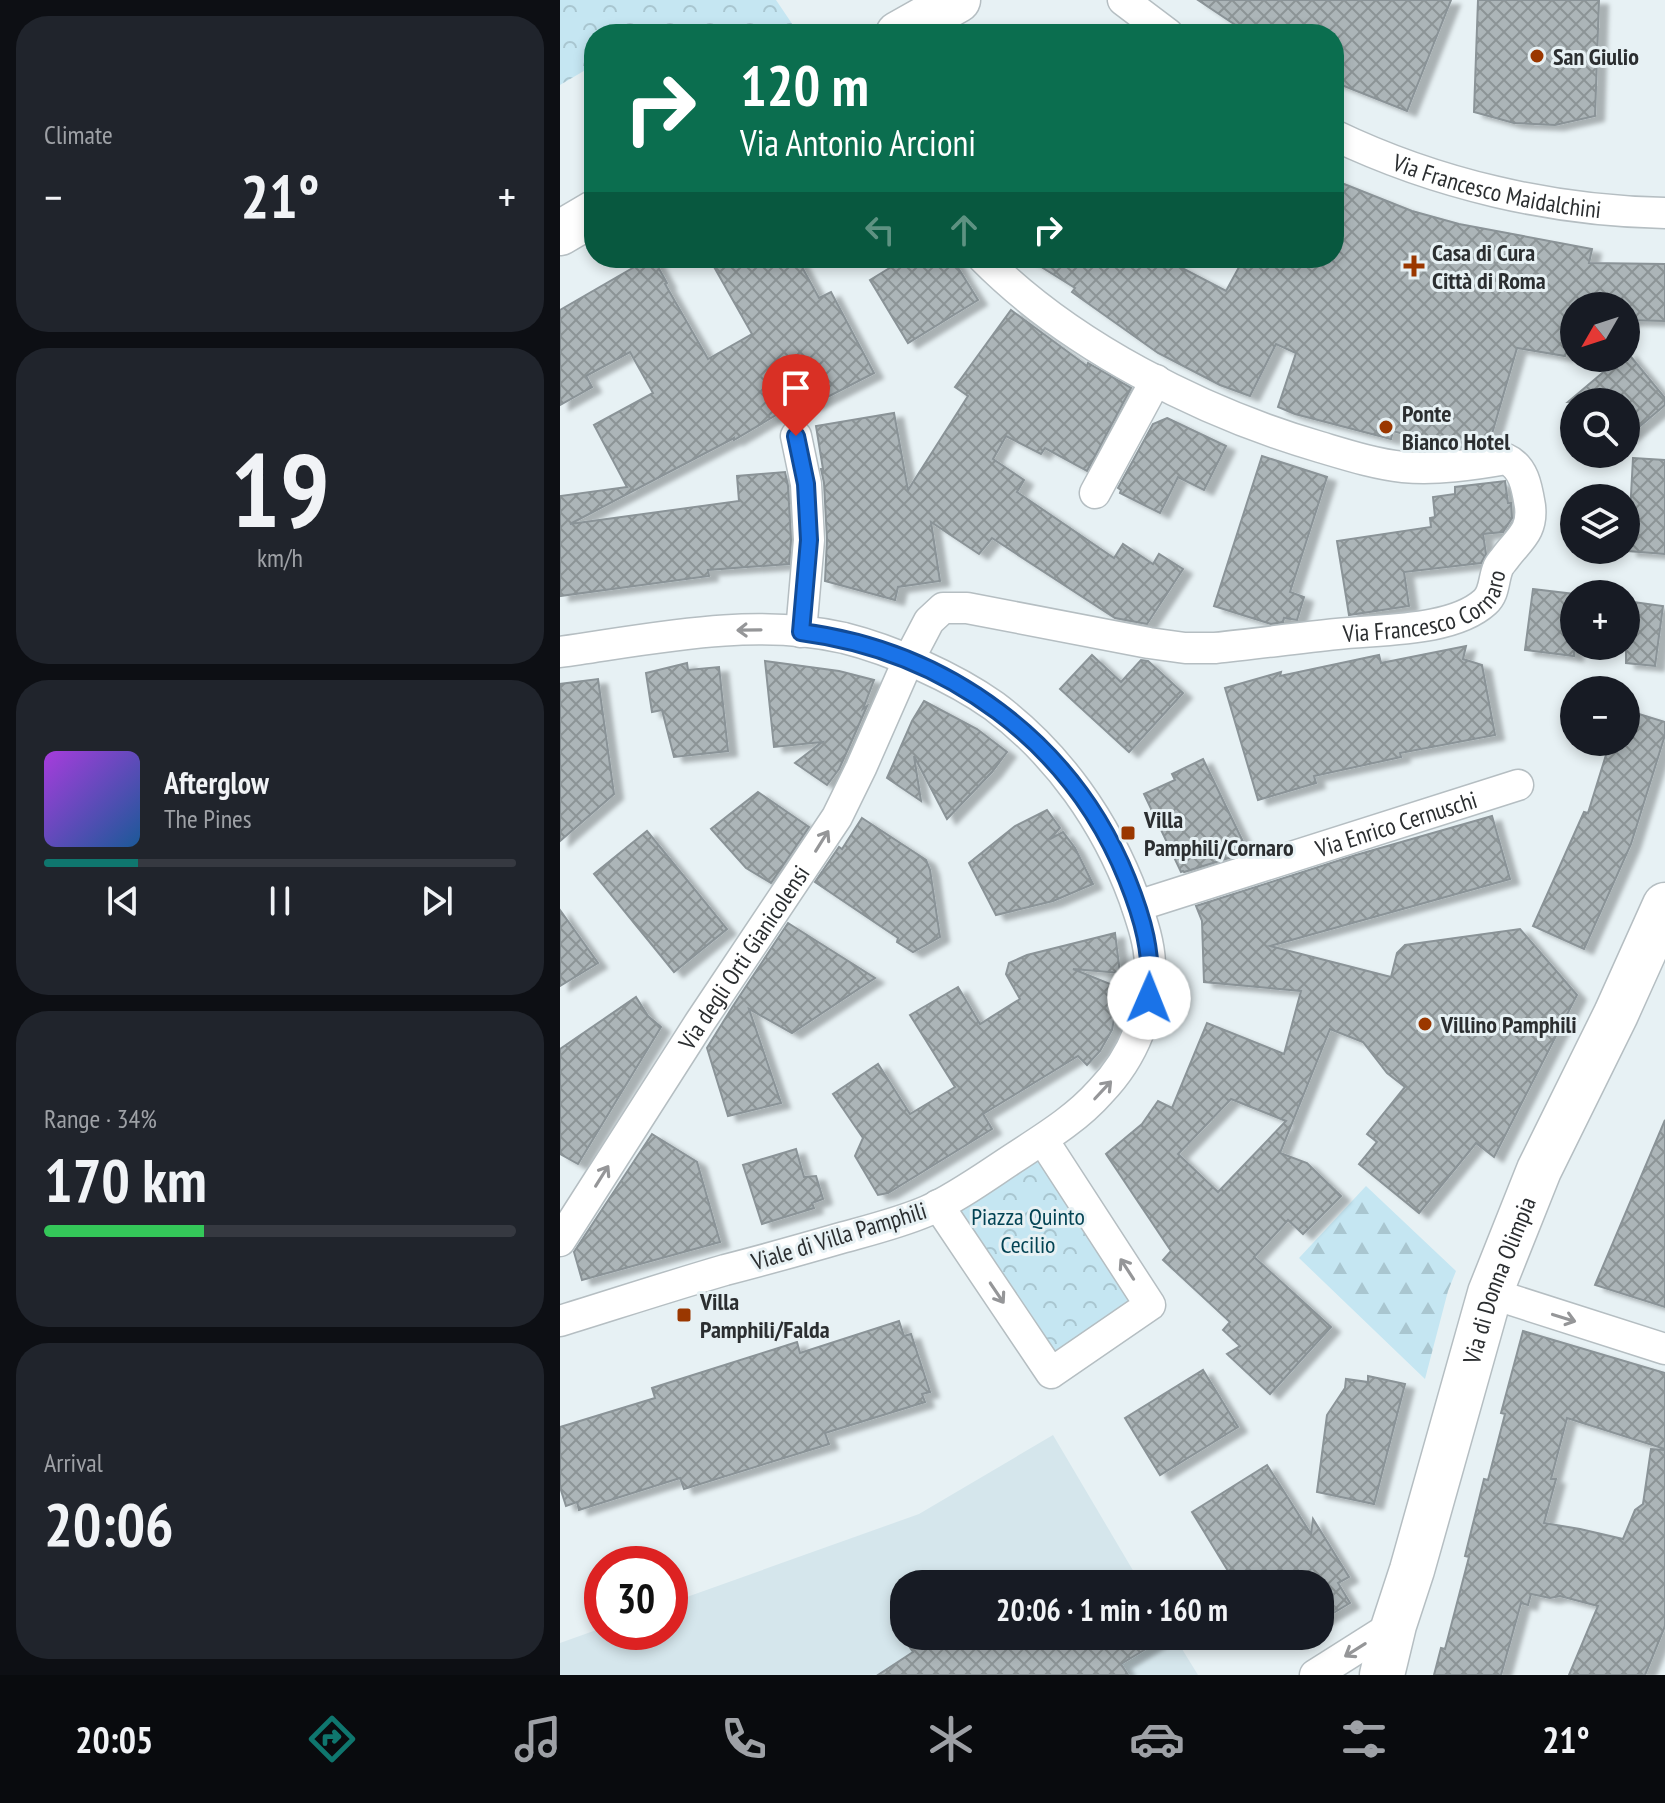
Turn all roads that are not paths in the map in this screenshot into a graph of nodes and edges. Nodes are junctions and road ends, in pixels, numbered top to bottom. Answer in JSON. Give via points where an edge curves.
{"nodes":[{"id":1,"x":958,"y":0,"type":"edge"},
{"id":2,"x":1123,"y":0,"type":"edge"},
{"id":3,"x":916,"y":24,"type":"edge"},
{"id":4,"x":1155,"y":24,"type":"edge"},
{"id":5,"x":1344,"y":139,"type":"edge"},
{"id":6,"x":1665,"y":213,"type":"edge"},
{"id":7,"x":584,"y":219,"type":"edge"},
{"id":8,"x":560,"y":233,"type":"edge"},
{"id":9,"x":994,"y":268,"type":"edge"},
{"id":10,"x":1156,"y":380,"type":"junction"},
{"id":11,"x":796,"y":436,"type":"dead end"},
{"id":12,"x":1095,"y":493,"type":"dead end"},
{"id":13,"x":801,"y":632,"type":"junction"},
{"id":14,"x":560,"y":652,"type":"edge"},
{"id":15,"x":908,"y":661,"type":"junction"},
{"id":16,"x":1518,"y":785,"type":"dead end"},
{"id":17,"x":1665,"y":905,"type":"edge"},
{"id":18,"x":1137,"y":906,"type":"junction"},
{"id":19,"x":1043,"y":1140,"type":"junction"},
{"id":20,"x":938,"y":1205,"type":"junction"},
{"id":21,"x":560,"y":1241,"type":"edge"},
{"id":22,"x":1490,"y":1293,"type":"junction"},
{"id":23,"x":560,"y":1321,"type":"edge"},
{"id":24,"x":1665,"y":1349,"type":"edge"},
{"id":25,"x":1394,"y":1625,"type":"junction"},
{"id":26,"x":1315,"y":1675,"type":"edge"},
{"id":27,"x":1382,"y":1675,"type":"edge"}],
"edges":[{"from":1,"to":3,"type":"street"},
{"from":2,"to":4,"type":"street"},
{"from":5,"to":6,"type":"street","name":"Via Francesco Maidalchini","via":[[1384,157],[1527,198]]},
{"from":7,"to":8,"type":"street"},
{"from":9,"to":10,"type":"street","name":"Via Francesco Cornaro","via":[[1058,322]]},
{"from":10,"to":12,"type":"street"},
{"from":10,"to":15,"type":"street","name":"Via Francesco Cornaro","via":[[1255,426],[1383,464],[1425,468],[1506,459],[1524,479],[1530,525],[1498,568],[1486,601],[1455,618],[1418,627],[1196,649],[954,607],[933,617]]},
{"from":11,"to":13,"type":"street","via":[[809,531]]},
{"from":13,"to":14,"type":"street","name":"Viale di Villa Pamphili","one_way":true,"via":[[732,630]]},
{"from":13,"to":15,"type":"street","name":"Viale di Villa Pamphili","via":[[847,639]]},
{"from":15,"to":18,"type":"street","name":"Viale di Villa Pamphili","via":[[975,694],[1041,747],[1102,829]]},
{"from":21,"to":15,"type":"street","name":"Via degli Orti Gianicolensi","one_way":true,"via":[[837,817]]},
{"from":16,"to":18,"type":"street","name":"Via Enrico Cernuschi"},
{"from":17,"to":22,"type":"street","name":"Via di Donna Olimpia","via":[[1539,1170]]},
{"from":19,"to":18,"type":"street","name":"Viale di Villa Pamphili","one_way":true,"via":[[1115,1076],[1144,1020],[1150,965]]},
{"from":19,"to":20,"type":"street","name":"Viale di Villa Pamphili"},
{"from":20,"to":19,"type":"street","one_way":true,"via":[[1051,1373],[1150,1305]]},
{"from":20,"to":23,"type":"street","name":"Viale di Villa Pamphili","via":[[897,1222]]},
{"from":22,"to":24,"type":"street","one_way":true},
{"from":22,"to":25,"type":"street","name":"Via di Donna Olimpia"},
{"from":25,"to":26,"type":"street","one_way":true},
{"from":25,"to":27,"type":"street","name":"Via di Donna Olimpia"}]}
